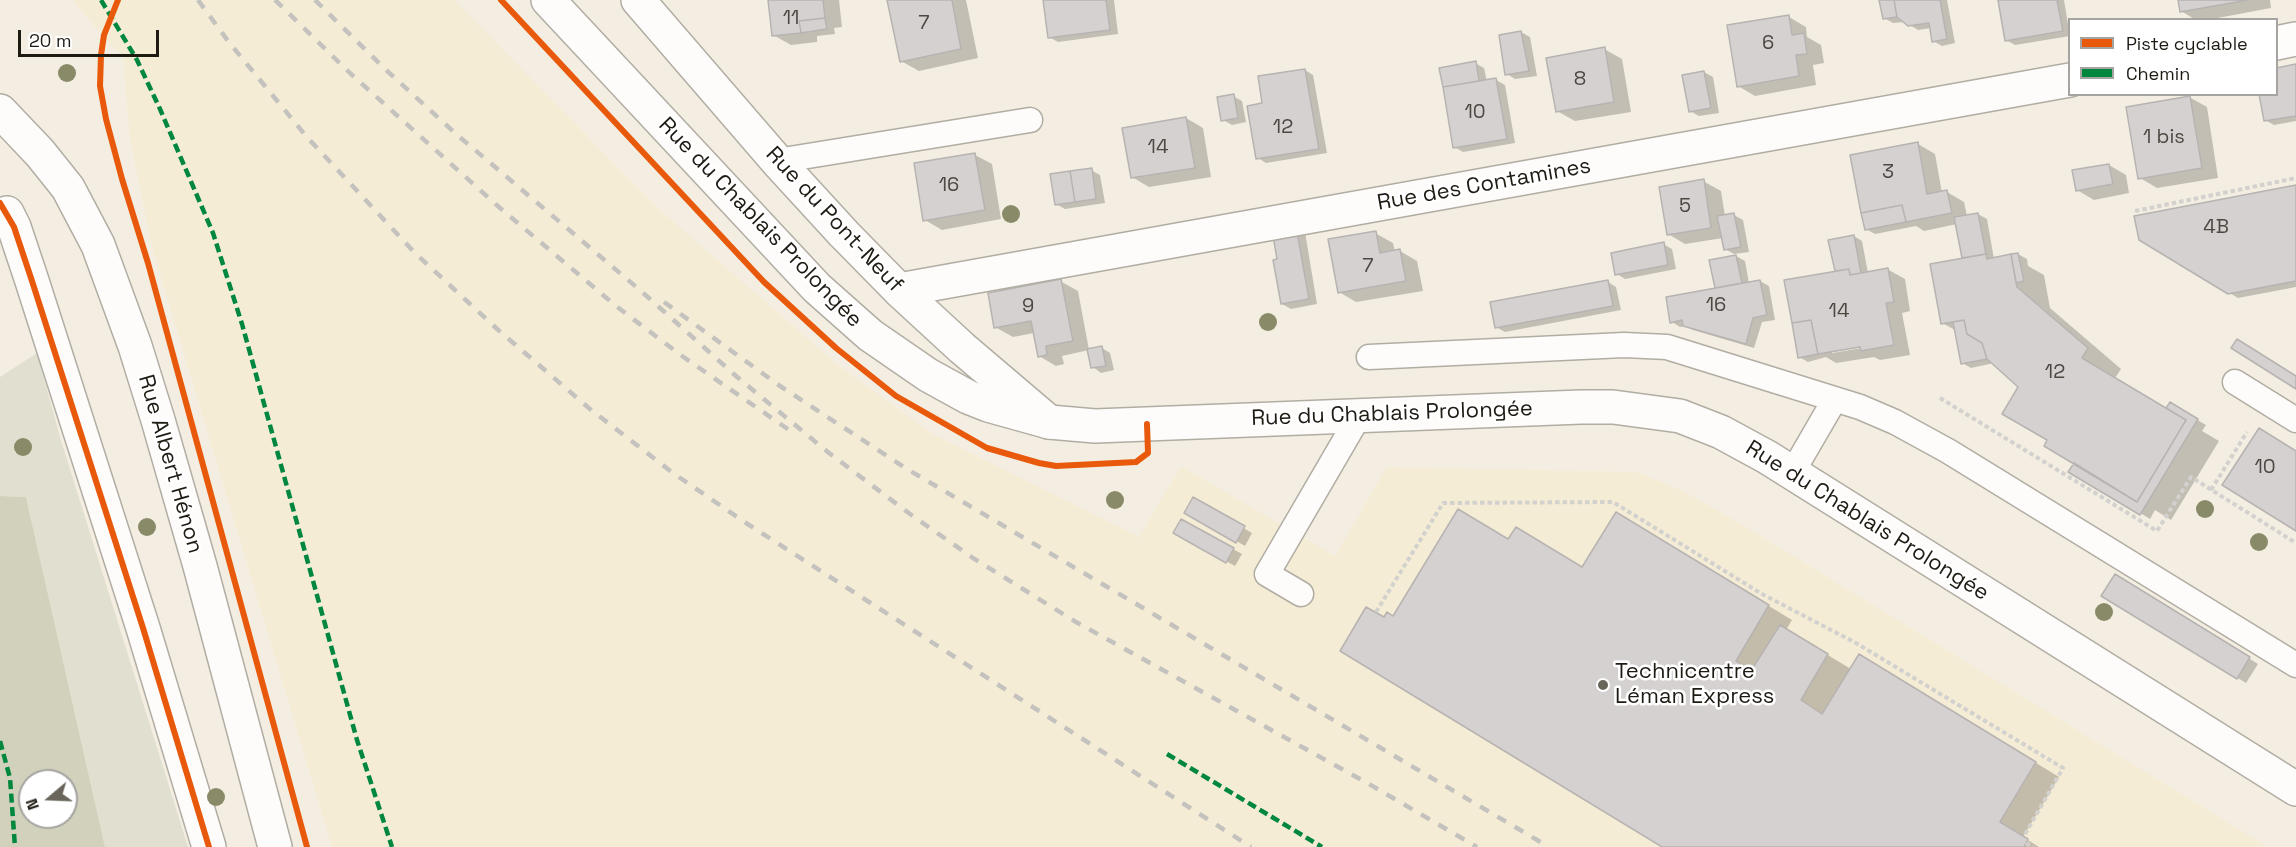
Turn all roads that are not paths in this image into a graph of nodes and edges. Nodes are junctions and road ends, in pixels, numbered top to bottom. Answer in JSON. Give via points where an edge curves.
{"nodes":[{"id":1,"x":548,"y":0,"type":"edge"},
{"id":2,"x":638,"y":0,"type":"edge"},
{"id":3,"x":2296,"y":39,"type":"edge"},
{"id":4,"x":2278,"y":43,"type":"edge"},
{"id":5,"x":2068,"y":80,"type":"edge"},
{"id":6,"x":0,"y":111,"type":"edge"},
{"id":7,"x":1030,"y":120,"type":"dead end"},
{"id":8,"x":777,"y":161,"type":"junction"},
{"id":9,"x":7,"y":213,"type":"dead end"},
{"id":10,"x":899,"y":290,"type":"junction"},
{"id":11,"x":1369,"y":357,"type":"dead end"},
{"id":12,"x":2235,"y":382,"type":"dead end"},
{"id":13,"x":1835,"y":399,"type":"junction"},
{"id":14,"x":1359,"y":416,"type":"junction"},
{"id":15,"x":2296,"y":420,"type":"edge"},
{"id":16,"x":1049,"y":422,"type":"junction"},
{"id":17,"x":1792,"y":473,"type":"junction"},
{"id":18,"x":1301,"y":594,"type":"dead end"},
{"id":19,"x":2296,"y":665,"type":"edge"},
{"id":20,"x":2296,"y":789,"type":"edge"},
{"id":21,"x":208,"y":847,"type":"edge"},
{"id":22,"x":275,"y":847,"type":"edge"}],
"edges":[{"from":1,"to":16,"type":"street","name":"Rue du Chablais Prolongée","via":[[817,288],[870,335],[968,397]]},
{"from":2,"to":8,"type":"street","name":"Rue du Pont-Neuf"},
{"from":3,"to":4,"type":"street"},
{"from":5,"to":10,"type":"street","name":"Rue des Contamines"},
{"from":6,"to":22,"type":"street","name":"Rue Albert Hénon","via":[[68,188],[98,245],[158,420]]},
{"from":7,"to":8,"type":"lane"},
{"from":8,"to":10,"type":"street","name":"Rue du Pont-Neuf"},
{"from":9,"to":21,"type":"street","via":[[29,270],[143,628]]},
{"from":10,"to":16,"type":"street","name":"Rue du Pont-Neuf"},
{"from":11,"to":13,"type":"lane","via":[[1624,345],[1667,347]]},
{"from":12,"to":15,"type":"lane"},
{"from":13,"to":17,"type":"lane"},
{"from":13,"to":19,"type":"lane","via":[[1887,418],[1948,452]]},
{"from":14,"to":16,"type":"street","name":"Rue du Chablais Prolongée","via":[[1095,426]]},
{"from":14,"to":17,"type":"street","name":"Rue du Chablais Prolongée","via":[[1581,406],[1638,409],[1701,423]]},
{"from":14,"to":18,"type":"lane","via":[[1267,574]]},
{"from":17,"to":20,"type":"street","name":"Rue du Chablais Prolongée"}]}
